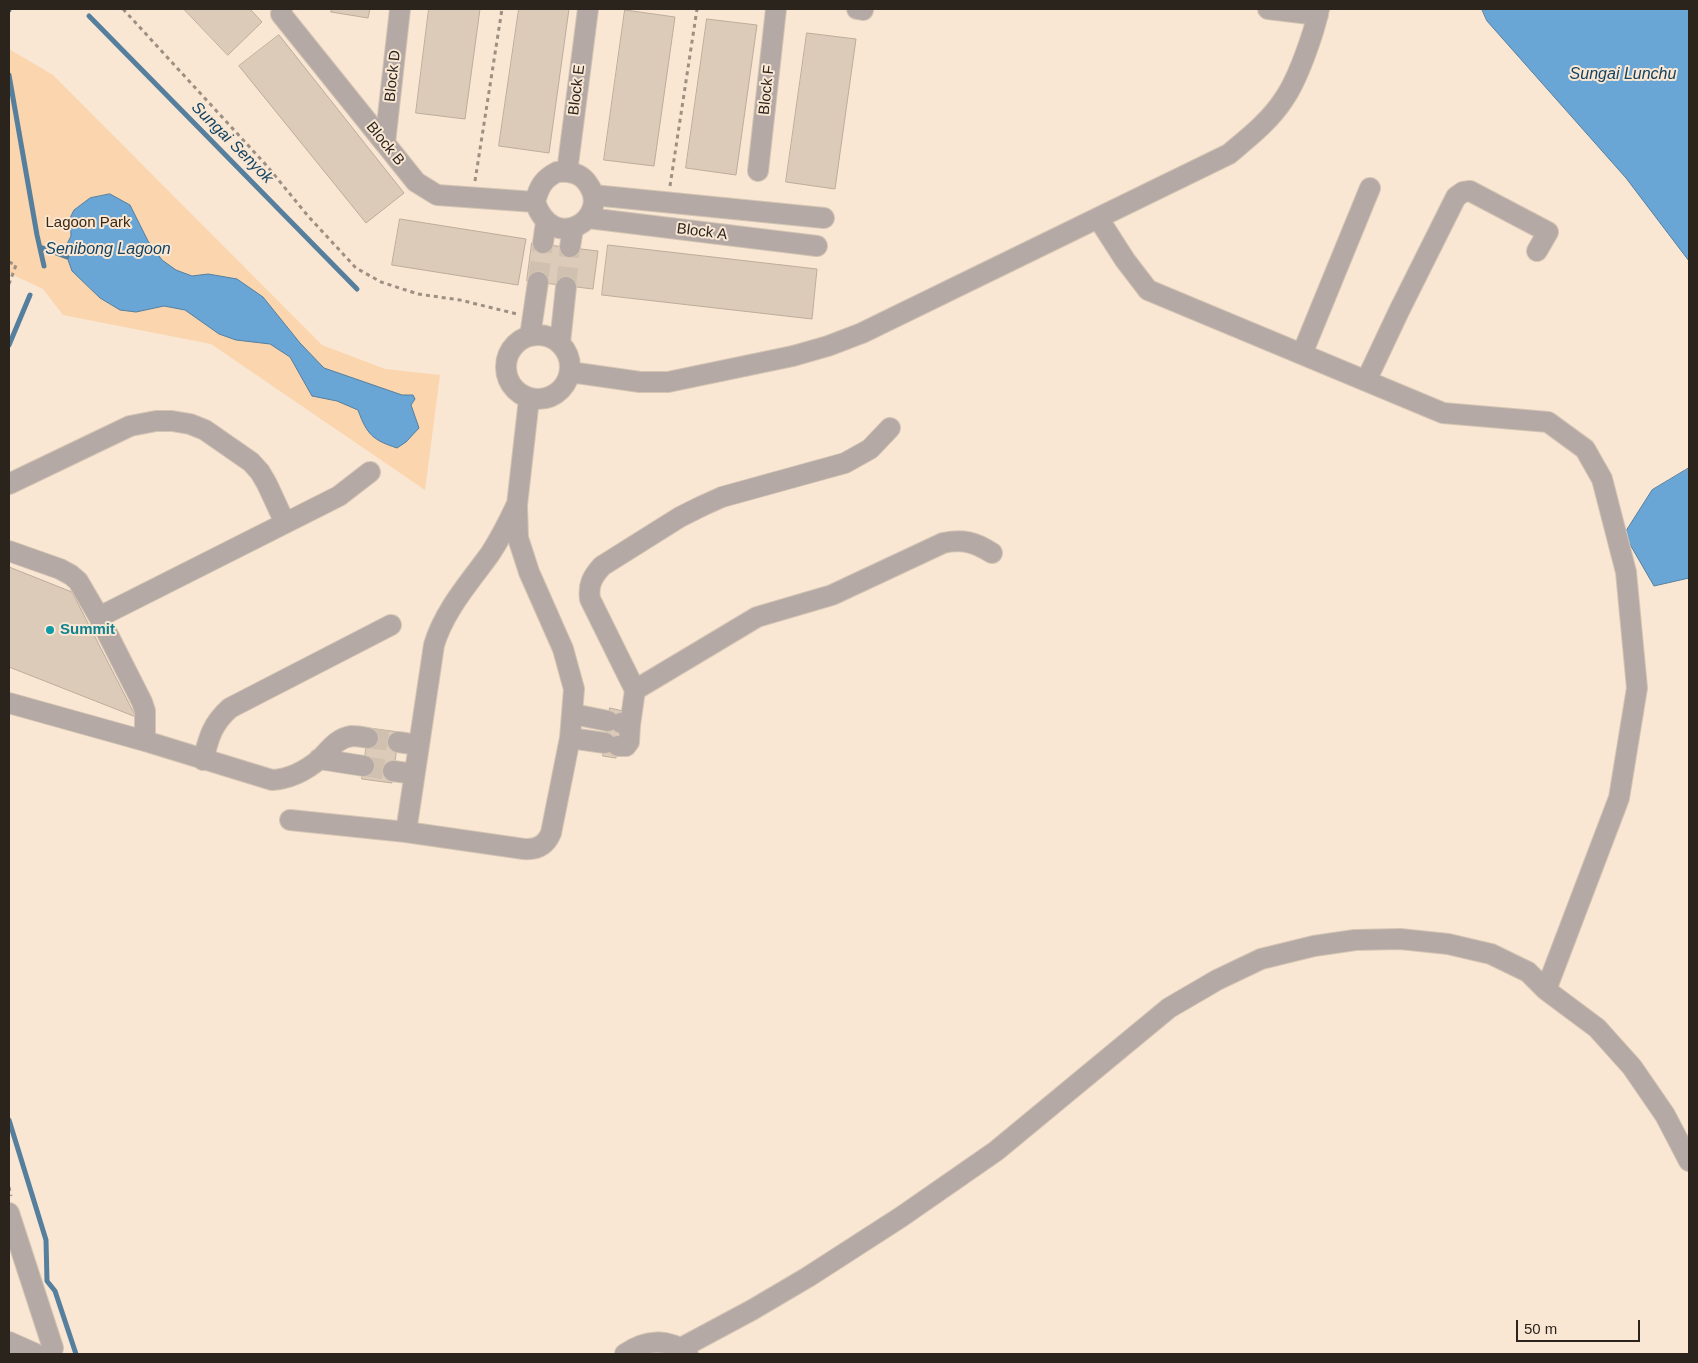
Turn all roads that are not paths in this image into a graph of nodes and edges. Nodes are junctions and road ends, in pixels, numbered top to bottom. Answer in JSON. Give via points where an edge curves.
{"nodes":[{"id":1,"x":282,"y":9,"type":"edge"},
{"id":2,"x":400,"y":9,"type":"edge"},
{"id":3,"x":588,"y":9,"type":"edge"},
{"id":4,"x":776,"y":9,"type":"edge"},
{"id":5,"x":1268,"y":9,"type":"edge"},
{"id":6,"x":1319,"y":12,"type":"edge"},
{"id":7,"x":385,"y":143,"type":"junction"},
{"id":8,"x":758,"y":171,"type":"dead end"},
{"id":9,"x":567,"y":172,"type":"junction"},
{"id":10,"x":1370,"y":188,"type":"dead end"},
{"id":11,"x":593,"y":195,"type":"junction"},
{"id":12,"x":535,"y":202,"type":"junction"},
{"id":13,"x":824,"y":218,"type":"dead end"},
{"id":14,"x":1098,"y":218,"type":"junction"},
{"id":15,"x":546,"y":222,"type":"junction"},
{"id":16,"x":577,"y":231,"type":"junction"},
{"id":17,"x":543,"y":243,"type":"tunnel mouth"},
{"id":18,"x":816,"y":246,"type":"dead end"},
{"id":19,"x":1537,"y":252,"type":"dead end"},
{"id":20,"x":538,"y":282,"type":"tunnel mouth"},
{"id":21,"x":566,"y":287,"type":"tunnel mouth"},
{"id":22,"x":531,"y":327,"type":"junction"},
{"id":23,"x":560,"y":343,"type":"junction"},
{"id":24,"x":1302,"y":354,"type":"junction"},
{"id":25,"x":570,"y":372,"type":"junction"},
{"id":26,"x":1366,"y":381,"type":"junction"},
{"id":27,"x":529,"y":399,"type":"junction"},
{"id":28,"x":890,"y":428,"type":"dead end"},
{"id":29,"x":370,"y":472,"type":"dead end"},
{"id":30,"x":9,"y":484,"type":"edge"},
{"id":31,"x":517,"y":505,"type":"junction"},
{"id":32,"x":285,"y":523,"type":"junction"},
{"id":33,"x":9,"y":551,"type":"edge"},
{"id":34,"x":992,"y":553,"type":"dead end"},
{"id":35,"x":99,"y":617,"type":"junction"},
{"id":36,"x":391,"y":625,"type":"dead end"},
{"id":37,"x":635,"y":690,"type":"junction"},
{"id":38,"x":9,"y":703,"type":"edge"},
{"id":39,"x":573,"y":714,"type":"junction"},
{"id":40,"x":620,"y":723,"type":"junction"},
{"id":41,"x":368,"y":738,"type":"tunnel mouth"},
{"id":42,"x":570,"y":738,"type":"junction"},
{"id":43,"x":145,"y":741,"type":"junction"},
{"id":44,"x":398,"y":742,"type":"tunnel mouth"},
{"id":45,"x":418,"y":745,"type":"junction"},
{"id":46,"x":319,"y":759,"type":"junction"},
{"id":47,"x":203,"y":760,"type":"junction"},
{"id":48,"x":364,"y":766,"type":"tunnel mouth"},
{"id":49,"x":394,"y":771,"type":"tunnel mouth"},
{"id":50,"x":414,"y":774,"type":"junction"},
{"id":51,"x":290,"y":820,"type":"dead end"},
{"id":52,"x":406,"y":832,"type":"junction"},
{"id":53,"x":1546,"y":990,"type":"junction"},
{"id":54,"x":1689,"y":1161,"type":"edge"},
{"id":55,"x":9,"y":1213,"type":"edge"},
{"id":56,"x":14,"y":1250,"type":"edge"},
{"id":57,"x":9,"y":1342,"type":"edge"},
{"id":58,"x":685,"y":1351,"type":"edge"},
{"id":59,"x":36,"y":1354,"type":"edge"},
{"id":60,"x":51,"y":1354,"type":"edge"},
{"id":61,"x":626,"y":1354,"type":"edge"}],
"edges":[{"from":1,"to":7,"type":"street","name":"Block B","via":[[281,14]]},
{"from":2,"to":7,"type":"street","name":"Block D"},
{"from":3,"to":9,"type":"street","name":"Block E"},
{"from":4,"to":8,"type":"street","name":"Block F"},
{"from":5,"to":6,"type":"street"},
{"from":6,"to":14,"type":"street","via":[[1300,67],[1284,99],[1256,132],[1229,154]]},
{"from":7,"to":12,"type":"street","name":"Block B","via":[[416,182],[438,195]]},
{"from":9,"to":11,"type":"street","via":[[584,179]]},
{"from":9,"to":12,"type":"street","via":[[549,176],[542,183]]},
{"from":10,"to":24,"type":"street"},
{"from":11,"to":13,"type":"street"},
{"from":11,"to":16,"type":"street","via":[[594,203]]},
{"from":12,"to":15,"type":"street"},
{"from":14,"to":24,"type":"street","via":[[1148,290]]},
{"from":14,"to":25,"type":"street","via":[[862,333],[828,346],[668,382],[640,382]]},
{"from":15,"to":16,"type":"street","via":[[554,227]]},
{"from":15,"to":17,"type":"street"},
{"from":16,"to":18,"type":"street","name":"Block A"},
{"from":19,"to":26,"type":"street","via":[[1548,232],[1470,191],[1456,197]]},
{"from":20,"to":22,"type":"street"},
{"from":21,"to":23,"type":"street"},
{"from":22,"to":23,"type":"street","via":[[540,335]]},
{"from":22,"to":27,"type":"street","via":[[512,347],[505,367],[506,378],[512,387]]},
{"from":23,"to":25,"type":"street","via":[[567,352]]},
{"from":24,"to":26,"type":"street"},
{"from":25,"to":27,"type":"street","via":[[567,383],[555,394],[540,400]]},
{"from":26,"to":53,"type":"street","via":[[1443,413],[1548,422],[1585,448],[1602,479],[1626,572],[1637,688],[1618,798]]},
{"from":27,"to":31,"type":"street"},
{"from":28,"to":37,"type":"street","via":[[870,448],[845,463],[702,506],[602,566],[594,574],[590,582],[590,599]]},
{"from":29,"to":32,"type":"street","via":[[339,496]]},
{"from":30,"to":32,"type":"street","via":[[130,426],[172,421],[205,430],[251,462],[267,484]]},
{"from":31,"to":39,"type":"street","via":[[521,553],[563,649],[574,689]]},
{"from":31,"to":45,"type":"street","via":[[502,535],[439,628]]},
{"from":32,"to":35,"type":"street"},
{"from":33,"to":35,"type":"street","via":[[71,575],[85,591]]},
{"from":34,"to":37,"type":"street","via":[[967,541],[943,543],[832,595],[757,617]]},
{"from":35,"to":43,"type":"street","via":[[142,702]]},
{"from":36,"to":47,"type":"street","via":[[230,708],[212,729]]},
{"from":37,"to":40,"type":"street"},
{"from":38,"to":43,"type":"street"},
{"from":39,"to":40,"type":"street"},
{"from":39,"to":42,"type":"street"},
{"from":40,"to":42,"type":"street","via":[[629,742],[626,746]]},
{"from":41,"to":46,"type":"street","via":[[344,738]]},
{"from":42,"to":52,"type":"street","via":[[552,833],[543,846],[530,850]]},
{"from":43,"to":47,"type":"street"},
{"from":44,"to":45,"type":"street"},
{"from":45,"to":50,"type":"street"},
{"from":46,"to":47,"type":"street","via":[[291,777],[272,780]]},
{"from":46,"to":48,"type":"street"},
{"from":49,"to":50,"type":"street"},
{"from":50,"to":52,"type":"street"},
{"from":51,"to":52,"type":"street"},
{"from":53,"to":54,"type":"street","via":[[1597,1028],[1632,1067],[1665,1115]]},
{"from":53,"to":58,"type":"street","via":[[1528,972],[1491,954],[1448,944],[1400,939],[1355,940],[1261,959],[1169,1008],[996,1151],[808,1277]]},
{"from":55,"to":56,"type":"street"},
{"from":56,"to":60,"type":"street","via":[[53,1348]]},
{"from":57,"to":59,"type":"street"},
{"from":58,"to":61,"type":"street","via":[[670,1344],[653,1342],[635,1347]]}]}
